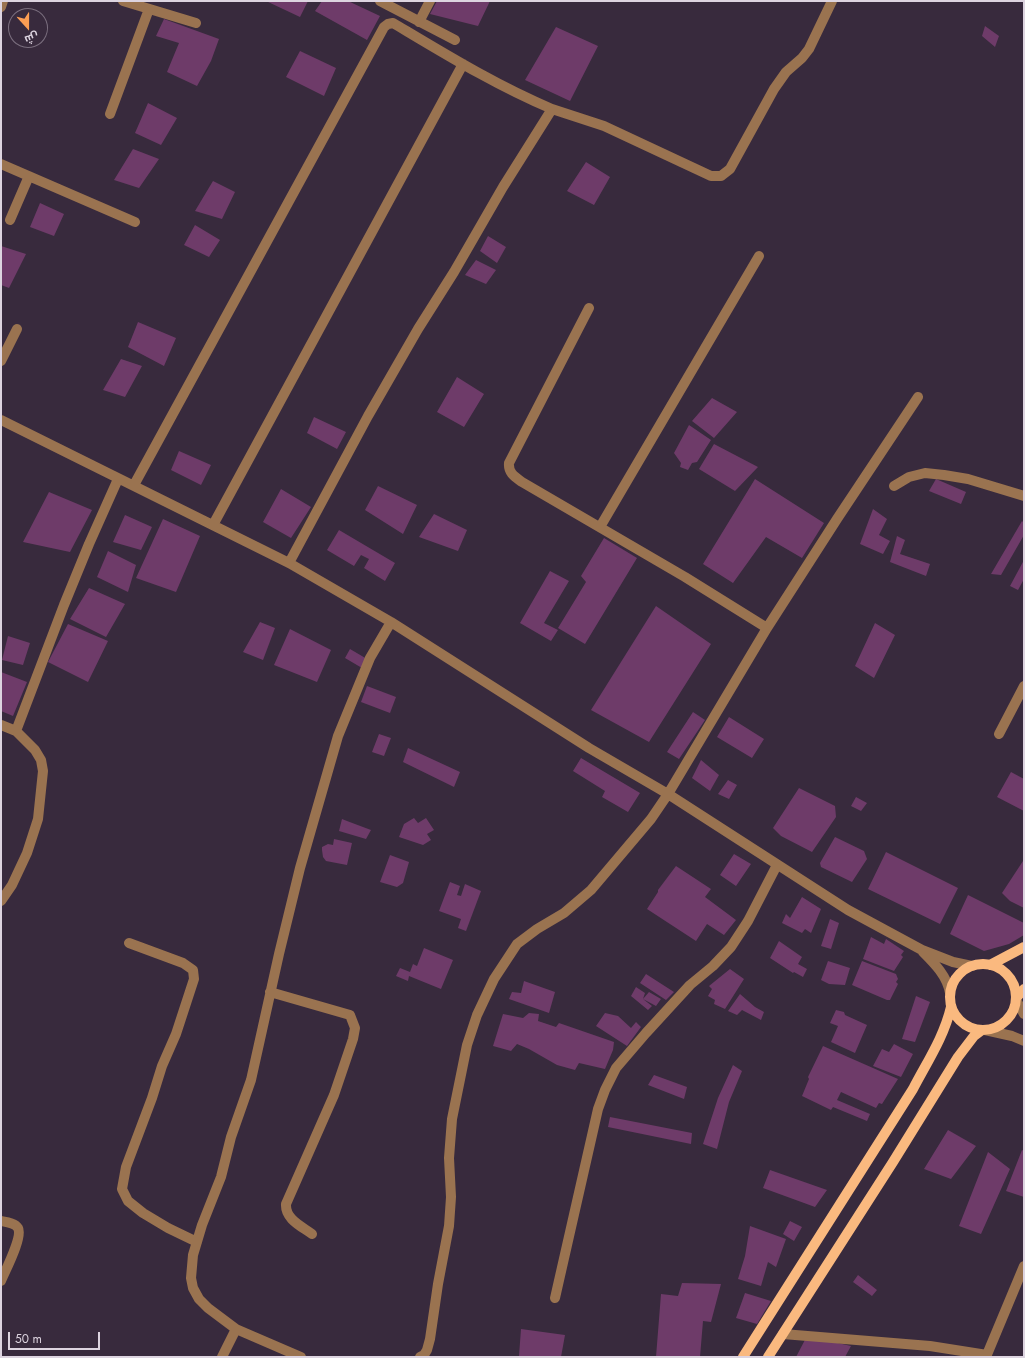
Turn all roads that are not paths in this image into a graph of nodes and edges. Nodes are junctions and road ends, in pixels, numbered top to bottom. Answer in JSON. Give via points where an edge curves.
{"nodes":[{"id":1,"x":3,"y":1,"type":"edge"},
{"id":2,"x":123,"y":1,"type":"edge"},
{"id":3,"x":380,"y":1,"type":"edge"},
{"id":4,"x":430,"y":1,"type":"edge"},
{"id":5,"x":832,"y":1,"type":"edge"},
{"id":6,"x":1,"y":7,"type":"edge"},
{"id":7,"x":149,"y":9,"type":"junction"},
{"id":8,"x":419,"y":22,"type":"junction"},
{"id":9,"x":196,"y":23,"type":"dead end"},
{"id":10,"x":455,"y":40,"type":"dead end"},
{"id":11,"x":463,"y":64,"type":"junction"},
{"id":12,"x":552,"y":109,"type":"junction"},
{"id":13,"x":110,"y":114,"type":"dead end"},
{"id":14,"x":1,"y":164,"type":"edge"},
{"id":15,"x":29,"y":176,"type":"junction"},
{"id":16,"x":10,"y":220,"type":"dead end"},
{"id":17,"x":134,"y":222,"type":"dead end"},
{"id":18,"x":759,"y":256,"type":"dead end"},
{"id":19,"x":589,"y":308,"type":"dead end"},
{"id":20,"x":17,"y":329,"type":"dead end"},
{"id":21,"x":1,"y":361,"type":"edge"},
{"id":22,"x":918,"y":397,"type":"dead end"},
{"id":23,"x":1,"y":420,"type":"edge"},
{"id":24,"x":118,"y":479,"type":"junction"},
{"id":25,"x":134,"y":485,"type":"junction"},
{"id":26,"x":894,"y":486,"type":"dead end"},
{"id":27,"x":1024,"y":496,"type":"edge"},
{"id":28,"x":213,"y":525,"type":"junction"},
{"id":29,"x":600,"y":527,"type":"junction"},
{"id":30,"x":289,"y":562,"type":"junction"},
{"id":31,"x":391,"y":622,"type":"junction"},
{"id":32,"x":768,"y":628,"type":"junction"},
{"id":33,"x":1024,"y":686,"type":"edge"},
{"id":34,"x":1,"y":725,"type":"edge"},
{"id":35,"x":16,"y":731,"type":"junction"},
{"id":36,"x":998,"y":734,"type":"dead end"},
{"id":37,"x":668,"y":794,"type":"junction"},
{"id":38,"x":777,"y":866,"type":"junction"},
{"id":39,"x":1,"y":901,"type":"edge"},
{"id":40,"x":129,"y":943,"type":"dead end"},
{"id":41,"x":1024,"y":947,"type":"edge"},
{"id":42,"x":922,"y":950,"type":"junction"},
{"id":43,"x":990,"y":965,"type":"junction"},
{"id":44,"x":972,"y":966,"type":"junction"},
{"id":45,"x":1024,"y":989,"type":"edge"},
{"id":46,"x":270,"y":992,"type":"junction"},
{"id":47,"x":950,"y":993,"type":"junction"},
{"id":48,"x":1016,"y":999,"type":"junction"},
{"id":49,"x":951,"y":1007,"type":"junction"},
{"id":50,"x":1024,"y":1014,"type":"edge"},
{"id":51,"x":983,"y":1030,"type":"junction"},
{"id":52,"x":1024,"y":1041,"type":"edge"},
{"id":53,"x":1,"y":1220,"type":"edge"},
{"id":54,"x":312,"y":1234,"type":"dead end"},
{"id":55,"x":197,"y":1242,"type":"junction"},
{"id":56,"x":1024,"y":1266,"type":"edge"},
{"id":57,"x":1,"y":1281,"type":"edge"},
{"id":58,"x":555,"y":1298,"type":"dead end"},
{"id":59,"x":236,"y":1329,"type":"junction"},
{"id":60,"x":783,"y":1334,"type":"junction"},
{"id":61,"x":986,"y":1356,"type":"edge"},
{"id":62,"x":222,"y":1357,"type":"edge"},
{"id":63,"x":301,"y":1357,"type":"edge"},
{"id":64,"x":420,"y":1357,"type":"edge"},
{"id":65,"x":743,"y":1357,"type":"edge"},
{"id":66,"x":768,"y":1357,"type":"edge"}],
"edges":[{"from":1,"to":6,"type":"street"},
{"from":2,"to":7,"type":"street"},
{"from":3,"to":8,"type":"street"},
{"from":4,"to":8,"type":"street"},
{"from":5,"to":12,"type":"street","via":[[809,48],[786,72],[730,169],[721,176],[711,176],[604,126]]},
{"from":7,"to":9,"type":"street"},
{"from":7,"to":13,"type":"street"},
{"from":8,"to":10,"type":"street"},
{"from":11,"to":12,"type":"street"},
{"from":11,"to":25,"type":"street","via":[[393,23],[384,27]]},
{"from":11,"to":28,"type":"street"},
{"from":12,"to":30,"type":"street","via":[[418,329]]},
{"from":14,"to":15,"type":"street"},
{"from":15,"to":16,"type":"street"},
{"from":15,"to":17,"type":"street"},
{"from":18,"to":29,"type":"street"},
{"from":19,"to":29,"type":"street","via":[[509,463],[509,469],[522,482]]},
{"from":20,"to":21,"type":"street"},
{"from":22,"to":32,"type":"street"},
{"from":23,"to":24,"type":"street"},
{"from":24,"to":25,"type":"street"},
{"from":24,"to":35,"type":"street","via":[[64,605]]},
{"from":25,"to":28,"type":"street"},
{"from":26,"to":27,"type":"street","via":[[909,477],[925,473],[968,480]]},
{"from":28,"to":30,"type":"street"},
{"from":29,"to":32,"type":"street"},
{"from":30,"to":31,"type":"street"},
{"from":31,"to":37,"type":"street","via":[[589,748]]},
{"from":31,"to":46,"type":"street","via":[[370,658],[338,736],[300,868]]},
{"from":32,"to":37,"type":"street"},
{"from":33,"to":36,"type":"street"},
{"from":34,"to":35,"type":"street"},
{"from":35,"to":39,"type":"street","via":[[35,750],[44,771],[38,819],[12,885]]},
{"from":37,"to":38,"type":"street"},
{"from":37,"to":64,"type":"street","via":[[651,819],[591,890],[564,913],[517,944],[494,979],[477,1015],[467,1045],[452,1120],[449,1226],[430,1339],[427,1350]]},
{"from":38,"to":42,"type":"street","via":[[848,910]]},
{"from":38,"to":58,"type":"street","via":[[731,947],[690,985],[616,1068],[598,1109]]},
{"from":40,"to":55,"type":"street","via":[[183,963],[193,970],[194,979],[126,1167],[122,1189],[128,1201],[143,1213]]},
{"from":41,"to":43,"type":"main road"},
{"from":42,"to":44,"type":"street"},
{"from":42,"to":47,"type":"street","via":[[940,970],[947,981]]},
{"from":43,"to":44,"type":"main road"},
{"from":43,"to":48,"type":"main road","via":[[999,968],[1011,980]]},
{"from":44,"to":47,"type":"main road","via":[[957,977]]},
{"from":45,"to":48,"type":"main road"},
{"from":46,"to":54,"type":"street","via":[[350,1015],[355,1028],[334,1096],[286,1204],[285,1210],[290,1219]]},
{"from":46,"to":55,"type":"street","via":[[251,1080],[231,1137],[221,1177]]},
{"from":47,"to":49,"type":"main road"},
{"from":48,"to":50,"type":"street"},
{"from":48,"to":51,"type":"main road","via":[[1006,1021],[993,1029]]},
{"from":49,"to":51,"type":"main road","via":[[966,1026]]},
{"from":49,"to":65,"type":"main road","via":[[944,1030],[913,1089]]},
{"from":51,"to":52,"type":"street"},
{"from":51,"to":60,"type":"main road","via":[[974,1036],[958,1057]]},
{"from":53,"to":57,"type":"street","via":[[15,1224],[19,1231]]},
{"from":55,"to":59,"type":"street","via":[[193,1256],[193,1288],[208,1308]]},
{"from":56,"to":61,"type":"street"},
{"from":59,"to":62,"type":"street"},
{"from":59,"to":63,"type":"street"},
{"from":60,"to":61,"type":"street","via":[[930,1346]]},
{"from":60,"to":66,"type":"main road"}]}
